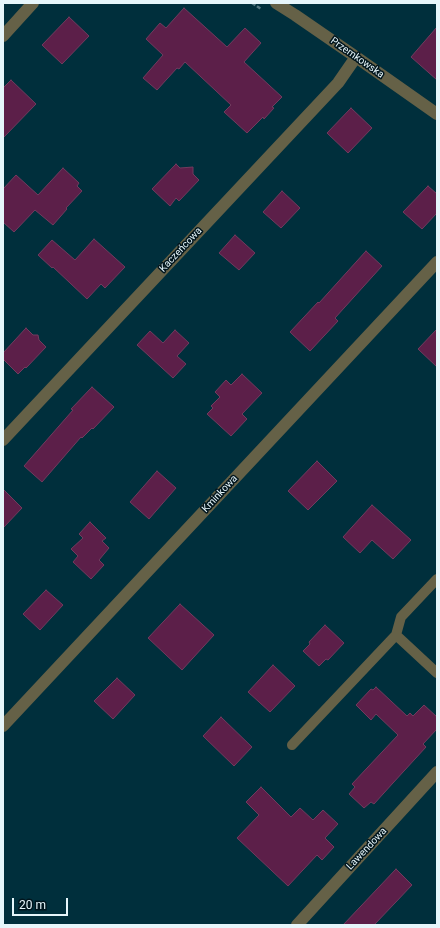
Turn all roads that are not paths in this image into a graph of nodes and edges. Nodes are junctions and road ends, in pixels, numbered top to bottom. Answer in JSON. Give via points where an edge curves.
{"nodes":[{"id":1,"x":33,"y":3,"type":"edge"},
{"id":2,"x":276,"y":3,"type":"edge"},
{"id":3,"x":3,"y":36,"type":"edge"},
{"id":4,"x":356,"y":57,"type":"junction"},
{"id":5,"x":437,"y":114,"type":"edge"},
{"id":6,"x":437,"y":262,"type":"edge"},
{"id":7,"x":3,"y":440,"type":"edge"},
{"id":8,"x":437,"y":579,"type":"edge"},
{"id":9,"x":396,"y":635,"type":"junction"},
{"id":10,"x":437,"y":673,"type":"edge"},
{"id":11,"x":3,"y":726,"type":"edge"},
{"id":12,"x":292,"y":745,"type":"dead end"},
{"id":13,"x":437,"y":772,"type":"edge"},
{"id":14,"x":297,"y":925,"type":"edge"}],
"edges":[{"from":1,"to":3,"type":"street"},
{"from":2,"to":4,"type":"street","name":"Przemkowska"},
{"from":4,"to":5,"type":"street","name":"Przemkowska"},
{"from":4,"to":7,"type":"street","name":"Kaczeńcowa","via":[[338,83]]},
{"from":6,"to":11,"type":"street","name":"Kminkowa"},
{"from":8,"to":9,"type":"lane","via":[[401,617]]},
{"from":9,"to":10,"type":"lane"},
{"from":9,"to":12,"type":"lane"},
{"from":13,"to":14,"type":"street","name":"Lawendowa"}]}
